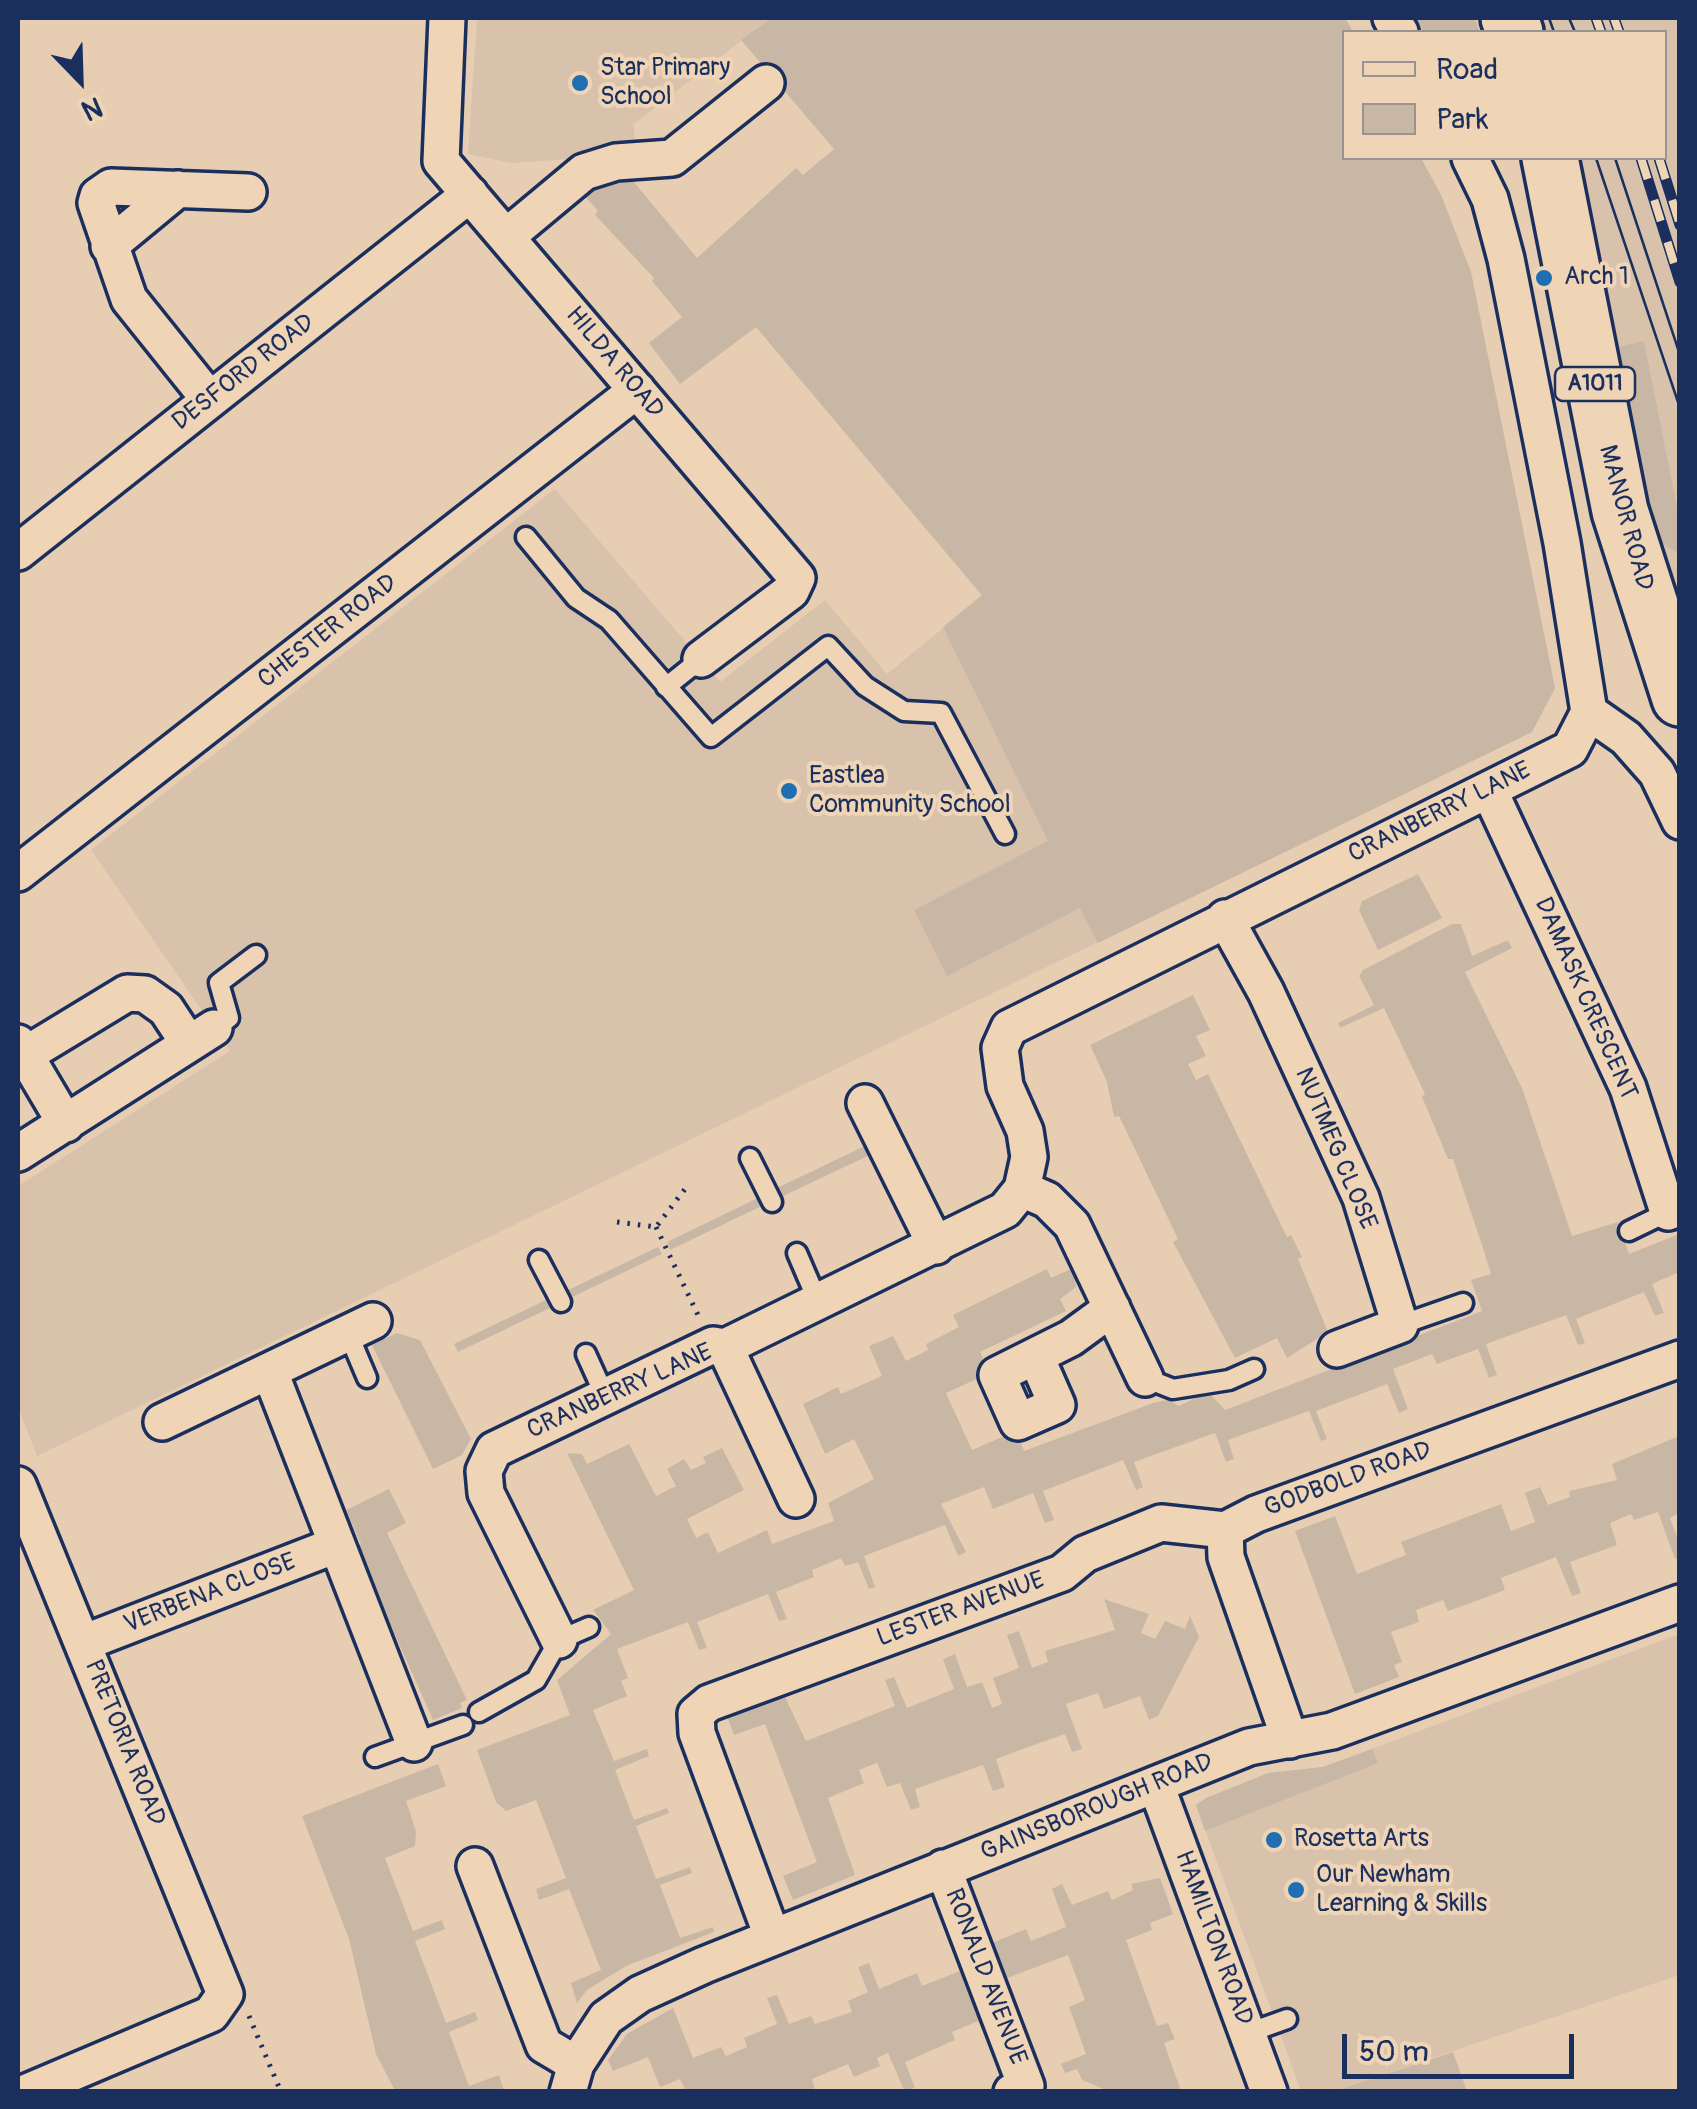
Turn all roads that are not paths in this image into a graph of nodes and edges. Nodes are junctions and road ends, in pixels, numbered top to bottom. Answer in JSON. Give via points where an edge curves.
{"nodes":[{"id":1,"x":447,"y":18,"type":"edge"},
{"id":2,"x":766,"y":83,"type":"dead end"},
{"id":3,"x":1471,"y":160,"type":"edge"},
{"id":4,"x":1550,"y":160,"type":"edge"},
{"id":5,"x":248,"y":192,"type":"dead end"},
{"id":6,"x":470,"y":194,"type":"junction"},
{"id":7,"x":506,"y":237,"type":"junction"},
{"id":8,"x":637,"y":390,"type":"junction"},
{"id":9,"x":210,"y":400,"type":"junction"},
{"id":10,"x":526,"y":537,"type":"dead end"},
{"id":11,"x":18,"y":552,"type":"edge"},
{"id":12,"x":701,"y":659,"type":"joint"},
{"id":13,"x":666,"y":687,"type":"junction"},
{"id":14,"x":1680,"y":698,"type":"edge"},
{"id":15,"x":1590,"y":712,"type":"junction"},
{"id":16,"x":1489,"y":790,"type":"junction"},
{"id":17,"x":1680,"y":821,"type":"edge"},
{"id":18,"x":1005,"y":834,"type":"dead end"},
{"id":19,"x":18,"y":873,"type":"edge"},
{"id":20,"x":1226,"y":918,"type":"junction"},
{"id":21,"x":256,"y":955,"type":"dead end"},
{"id":22,"x":202,"y":1036,"type":"junction"},
{"id":23,"x":21,"y":1049,"type":"edge"},
{"id":24,"x":865,"y":1103,"type":"dead end"},
{"id":25,"x":66,"y":1124,"type":"junction"},
{"id":26,"x":18,"y":1154,"type":"edge"},
{"id":27,"x":750,"y":1158,"type":"dead end"},
{"id":28,"x":1022,"y":1190,"type":"junction"},
{"id":29,"x":772,"y":1202,"type":"dead end"},
{"id":30,"x":1674,"y":1210,"type":"edge"},
{"id":31,"x":1629,"y":1232,"type":"dead end"},
{"id":32,"x":936,"y":1246,"type":"junction"},
{"id":33,"x":796,"y":1253,"type":"dead end"},
{"id":34,"x":539,"y":1260,"type":"dead end"},
{"id":35,"x":561,"y":1302,"type":"dead end"},
{"id":36,"x":818,"y":1302,"type":"junction"},
{"id":37,"x":1463,"y":1303,"type":"dead end"},
{"id":38,"x":1112,"y":1308,"type":"junction"},
{"id":39,"x":1400,"y":1325,"type":"junction"},
{"id":40,"x":361,"y":1327,"type":"joint"},
{"id":41,"x":719,"y":1346,"type":"junction"},
{"id":42,"x":1338,"y":1348,"type":"dead end"},
{"id":43,"x":586,"y":1354,"type":"dead end"},
{"id":44,"x":1036,"y":1357,"type":"dead end"},
{"id":45,"x":1680,"y":1359,"type":"edge"},
{"id":46,"x":1254,"y":1369,"type":"dead end"},
{"id":47,"x":270,"y":1372,"type":"junction"},
{"id":48,"x":367,"y":1378,"type":"dead end"},
{"id":49,"x":1145,"y":1378,"type":"joint"},
{"id":50,"x":605,"y":1396,"type":"junction"},
{"id":51,"x":162,"y":1422,"type":"dead end"},
{"id":52,"x":19,"y":1495,"type":"edge"},
{"id":53,"x":796,"y":1499,"type":"dead end"},
{"id":54,"x":1226,"y":1530,"type":"junction"},
{"id":55,"x":336,"y":1545,"type":"junction"},
{"id":56,"x":1680,"y":1603,"type":"edge"},
{"id":57,"x":574,"y":1634,"type":"joint"},
{"id":58,"x":83,"y":1643,"type":"junction"},
{"id":59,"x":479,"y":1712,"type":"dead end"},
{"id":60,"x":463,"y":1725,"type":"dead end"},
{"id":61,"x":1290,"y":1740,"type":"junction"},
{"id":62,"x":414,"y":1743,"type":"junction"},
{"id":63,"x":376,"y":1758,"type":"dead end"},
{"id":64,"x":1156,"y":1785,"type":"junction"},
{"id":65,"x":475,"y":1866,"type":"dead end"},
{"id":66,"x":944,"y":1868,"type":"junction"},
{"id":67,"x":772,"y":1936,"type":"junction"},
{"id":68,"x":1286,"y":2019,"type":"dead end"},
{"id":69,"x":1248,"y":2033,"type":"junction"},
{"id":70,"x":572,"y":2078,"type":"edge"},
{"id":71,"x":1023,"y":2090,"type":"edge"},
{"id":72,"x":28,"y":2092,"type":"edge"},
{"id":73,"x":1269,"y":2092,"type":"edge"}],
"edges":[{"from":1,"to":6,"type":"street","name":"HILDA ROAD","via":[[441,161]]},
{"from":2,"to":7,"type":"street","via":[[672,158],[584,172]]},
{"from":3,"to":15,"type":"street","via":[[1506,258]]},
{"from":4,"to":14,"type":"main road","name":"MANOR ROAD","number":"A1011","via":[[1620,511]]},
{"from":5,"to":9,"type":"street","via":[[104,190],[96,203],[128,299]]},
{"from":6,"to":7,"type":"street","name":"HILDA ROAD"},
{"from":6,"to":9,"type":"street","name":"DESFORD ROAD"},
{"from":7,"to":8,"type":"street","name":"HILDA ROAD"},
{"from":8,"to":12,"type":"street","name":"HILDA ROAD","via":[[797,578],[791,591]]},
{"from":8,"to":19,"type":"street","name":"CHESTER ROAD"},
{"from":9,"to":11,"type":"street","name":"DESFORD ROAD"},
{"from":10,"to":13,"type":"lane","via":[[576,598],[609,620]]},
{"from":12,"to":13,"type":"lane"},
{"from":13,"to":18,"type":"lane","via":[[711,737],[828,646],[866,686],[904,710],[941,713]]},
{"from":15,"to":16,"type":"street","name":"CRANBERRY LANE","via":[[1570,749]]},
{"from":15,"to":17,"type":"street","via":[[1658,773]]},
{"from":16,"to":20,"type":"street","name":"CRANBERRY LANE"},
{"from":16,"to":30,"type":"street","name":"DAMASK CRESCENT","via":[[1628,1088]]},
{"from":20,"to":28,"type":"street","name":"CRANBERRY LANE","via":[[1009,1028],[1000,1048],[1004,1086],[1029,1157]]},
{"from":20,"to":39,"type":"street","name":"NUTMEG CLOSE","via":[[1361,1198]]},
{"from":21,"to":22,"type":"lane","via":[[219,983],[229,1018]]},
{"from":22,"to":23,"type":"street","via":[[145,994],[127,993]]},
{"from":22,"to":25,"type":"street"},
{"from":23,"to":25,"type":"street"},
{"from":24,"to":32,"type":"street"},
{"from":25,"to":26,"type":"street"},
{"from":27,"to":29,"type":"lane"},
{"from":28,"to":32,"type":"street","name":"CRANBERRY LANE","via":[[1005,1210]]},
{"from":28,"to":38,"type":"street","via":[[1048,1200],[1072,1225]]},
{"from":30,"to":31,"type":"lane"},
{"from":32,"to":36,"type":"street","name":"CRANBERRY LANE"},
{"from":33,"to":36,"type":"lane"},
{"from":34,"to":35,"type":"lane"},
{"from":36,"to":41,"type":"street","name":"CRANBERRY LANE"},
{"from":37,"to":39,"type":"lane"},
{"from":38,"to":44,"type":"street"},
{"from":38,"to":49,"type":"street"},
{"from":39,"to":42,"type":"street"},
{"from":40,"to":47,"type":"street"},
{"from":40,"to":48,"type":"lane"},
{"from":41,"to":50,"type":"street","name":"CRANBERRY LANE"},
{"from":41,"to":53,"type":"street"},
{"from":43,"to":50,"type":"lane"},
{"from":45,"to":54,"type":"street","name":"GODBOLD ROAD"},
{"from":46,"to":49,"type":"lane","via":[[1172,1389]]},
{"from":47,"to":51,"type":"street"},
{"from":47,"to":55,"type":"street"},
{"from":50,"to":57,"type":"street","name":"CRANBERRY LANE","via":[[494,1450],[484,1471],[486,1493]]},
{"from":52,"to":58,"type":"street","name":"PRETORIA ROAD"},
{"from":54,"to":61,"type":"street","via":[[1226,1557]]},
{"from":54,"to":67,"type":"street","name":"LESTER AVENUE","via":[[1161,1523],[1085,1554],[1062,1573],[688,1712]]},
{"from":55,"to":58,"type":"street","name":"VERBENA CLOSE"},
{"from":55,"to":62,"type":"street"},
{"from":56,"to":61,"type":"street","name":"GAINSBOROUGH ROAD","via":[[1332,1731]]},
{"from":57,"to":59,"type":"lane","name":"CRANBERRY LANE","via":[[536,1680]]},
{"from":58,"to":72,"type":"street","name":"PRETORIA ROAD","via":[[235,2008]]},
{"from":60,"to":62,"type":"lane"},
{"from":61,"to":64,"type":"street","name":"GAINSBOROUGH ROAD","via":[[1249,1747]]},
{"from":62,"to":63,"type":"lane"},
{"from":64,"to":66,"type":"street","name":"GAINSBOROUGH ROAD"},
{"from":64,"to":69,"type":"street","name":"HAMILTON ROAD"},
{"from":65,"to":70,"type":"street","via":[[544,2045]]},
{"from":66,"to":67,"type":"street","name":"GAINSBOROUGH ROAD"},
{"from":66,"to":71,"type":"street","name":"RONALD AVENUE"},
{"from":67,"to":70,"type":"street","name":"GAINSBOROUGH ROAD","via":[[640,1994],[606,2018]]},
{"from":68,"to":69,"type":"lane"},
{"from":69,"to":73,"type":"street","name":"HAMILTON ROAD"}]}
